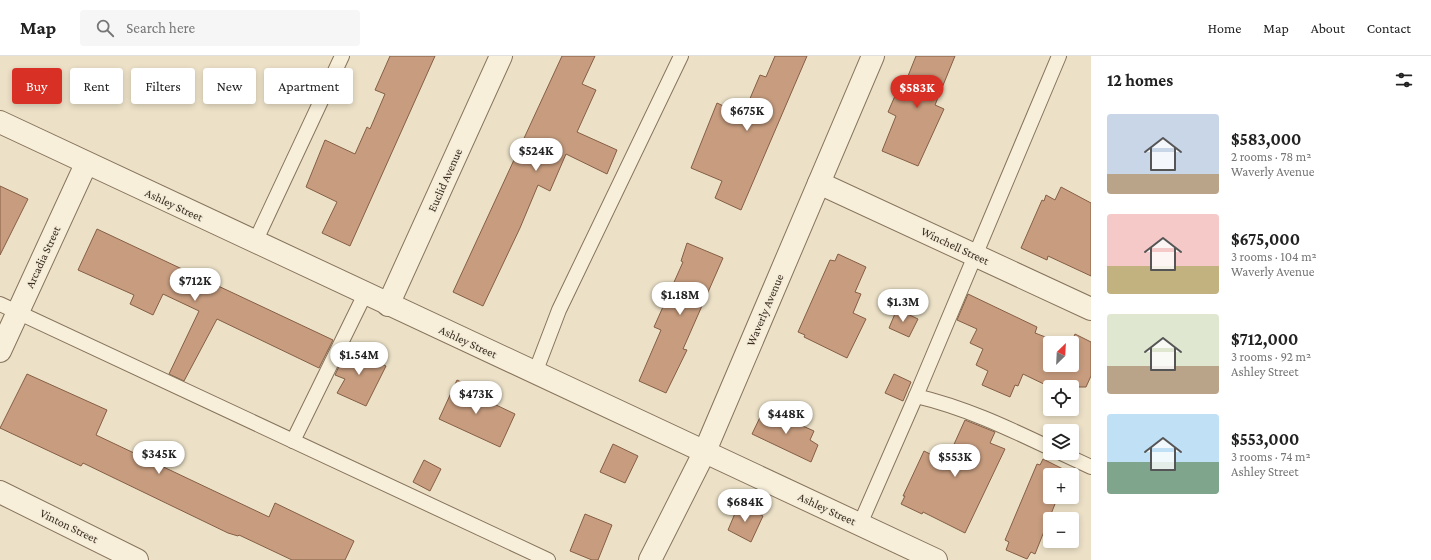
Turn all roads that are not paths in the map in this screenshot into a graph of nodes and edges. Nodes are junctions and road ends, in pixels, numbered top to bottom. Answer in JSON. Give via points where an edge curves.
{"nodes":[{"id":1,"x":342,"y":56,"type":"edge"},
{"id":2,"x":501,"y":56,"type":"edge"},
{"id":3,"x":680,"y":56,"type":"edge"},
{"id":4,"x":873,"y":56,"type":"edge"},
{"id":5,"x":1059,"y":56,"type":"edge"},
{"id":6,"x":0,"y":122,"type":"edge"},
{"id":7,"x":86,"y":164,"type":"junction"},
{"id":8,"x":819,"y":183,"type":"junction"},
{"id":9,"x":255,"y":242,"type":"junction"},
{"id":10,"x":975,"y":255,"type":"junction"},
{"id":11,"x":365,"y":294,"type":"junction"},
{"id":12,"x":388,"y":305,"type":"junction"},
{"id":13,"x":9,"y":308,"type":"edge"},
{"id":14,"x":1091,"y":309,"type":"edge"},
{"id":15,"x":0,"y":351,"type":"edge"},
{"id":16,"x":535,"y":373,"type":"junction"},
{"id":17,"x":916,"y":396,"type":"junction"},
{"id":18,"x":293,"y":441,"type":"junction"},
{"id":19,"x":1043,"y":445,"type":"edge"},
{"id":20,"x":705,"y":451,"type":"junction"},
{"id":21,"x":1076,"y":460,"type":"edge"},
{"id":22,"x":1091,"y":467,"type":"edge"},
{"id":23,"x":0,"y":492,"type":"edge"},
{"id":24,"x":860,"y":524,"type":"junction"},
{"id":25,"x":130,"y":558,"type":"edge"},
{"id":26,"x":548,"y":560,"type":"edge"},
{"id":27,"x":650,"y":560,"type":"edge"},
{"id":28,"x":936,"y":560,"type":"edge"}],
"edges":[{"from":1,"to":9,"type":"lane"},
{"from":2,"to":12,"type":"street","name":"Euclid Avenue"},
{"from":3,"to":16,"type":"lane","via":[[558,310]]},
{"from":4,"to":8,"type":"street","name":"Waverly Avenue"},
{"from":5,"to":10,"type":"lane"},
{"from":6,"to":7,"type":"street","name":"Ashley Street"},
{"from":7,"to":9,"type":"street","name":"Ashley Street"},
{"from":7,"to":13,"type":"street","name":"Arcadia Street"},
{"from":8,"to":10,"type":"street","name":"Winchell Street"},
{"from":8,"to":20,"type":"street","name":"Waverly Avenue"},
{"from":9,"to":11,"type":"street","name":"Ashley Street"},
{"from":10,"to":14,"type":"street","name":"Winchell Street"},
{"from":10,"to":17,"type":"lane"},
{"from":11,"to":12,"type":"street","name":"Ashley Street"},
{"from":11,"to":18,"type":"lane"},
{"from":12,"to":16,"type":"street","name":"Ashley Street"},
{"from":13,"to":15,"type":"street","name":"Arcadia Street"},
{"from":13,"to":18,"type":"lane"},
{"from":16,"to":20,"type":"street","name":"Ashley Street"},
{"from":17,"to":19,"type":"lane","via":[[989,419]]},
{"from":17,"to":24,"type":"lane"},
{"from":18,"to":26,"type":"lane"},
{"from":20,"to":24,"type":"street","name":"Ashley Street"},
{"from":20,"to":27,"type":"street","name":"Waverly Avenue"},
{"from":21,"to":22,"type":"lane"},
{"from":23,"to":25,"type":"street","name":"Vinton Street"},
{"from":24,"to":28,"type":"street","name":"Ashley Street"}]}
